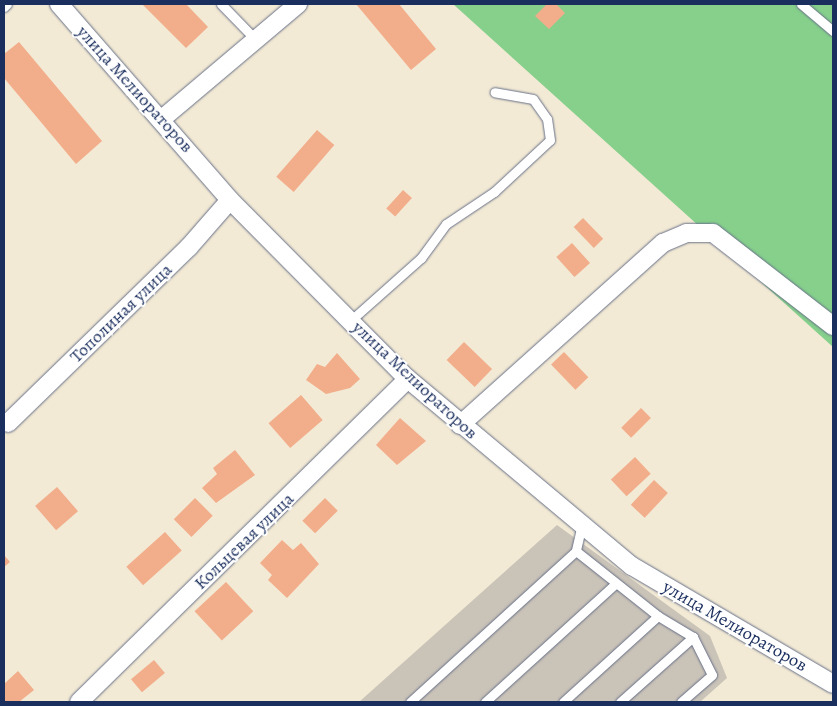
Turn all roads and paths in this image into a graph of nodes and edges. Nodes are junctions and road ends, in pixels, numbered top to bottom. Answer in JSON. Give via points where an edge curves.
{"nodes":[{"id":1,"x":7,"y":4,"type":"edge"},
{"id":2,"x":58,"y":4,"type":"edge"},
{"id":3,"x":221,"y":4,"type":"edge"},
{"id":4,"x":298,"y":4,"type":"edge"},
{"id":5,"x":801,"y":4,"type":"edge"},
{"id":6,"x":4,"y":7,"type":"edge"},
{"id":7,"x":833,"y":31,"type":"edge"},
{"id":8,"x":255,"y":39,"type":"junction"},
{"id":9,"x":495,"y":92,"type":"dead end"},
{"id":10,"x":163,"y":118,"type":"junction"},
{"id":11,"x":230,"y":200,"type":"junction"},
{"id":12,"x":350,"y":321,"type":"junction"},
{"id":13,"x":833,"y":326,"type":"edge"},
{"id":14,"x":408,"y":379,"type":"junction"},
{"id":15,"x":8,"y":423,"type":"dead end"},
{"id":16,"x":460,"y":425,"type":"junction"},
{"id":17,"x":582,"y":522,"type":"junction"},
{"id":18,"x":576,"y":552,"type":"junction"},
{"id":19,"x":615,"y":584,"type":"junction"},
{"id":20,"x":658,"y":616,"type":"junction"},
{"id":21,"x":694,"y":637,"type":"junction"},
{"id":22,"x":833,"y":684,"type":"edge"},
{"id":23,"x":79,"y":702,"type":"edge"},
{"id":24,"x":410,"y":702,"type":"edge"},
{"id":25,"x":485,"y":702,"type":"edge"},
{"id":26,"x":563,"y":702,"type":"edge"},
{"id":27,"x":620,"y":702,"type":"edge"},
{"id":28,"x":680,"y":702,"type":"edge"}],
"edges":[{"from":1,"to":6,"type":"lane"},
{"from":2,"to":10,"type":"street","name":"улица Мелиораторов"},
{"from":3,"to":8,"type":"lane"},
{"from":4,"to":8,"type":"street"},
{"from":5,"to":7,"type":"lane"},
{"from":8,"to":10,"type":"street"},
{"from":9,"to":12,"type":"lane","via":[[533,99],[547,119],[550,140],[494,192],[446,224],[420,258]]},
{"from":10,"to":11,"type":"street","name":"улица Мелиораторов"},
{"from":11,"to":12,"type":"street","name":"улица Мелиораторов"},
{"from":11,"to":15,"type":"street","name":"Тополиная улица","via":[[188,247]]},
{"from":12,"to":14,"type":"street","name":"улица Мелиораторов"},
{"from":13,"to":16,"type":"street","via":[[713,233],[686,233],[663,244]]},
{"from":14,"to":16,"type":"street","name":"улица Мелиораторов"},
{"from":14,"to":23,"type":"street","name":"Кольцевая улица"},
{"from":16,"to":17,"type":"street","name":"улица Мелиораторов"},
{"from":17,"to":18,"type":"lane"},
{"from":17,"to":22,"type":"street","name":"улица Мелиораторов","via":[[632,566]]},
{"from":18,"to":19,"type":"lane"},
{"from":18,"to":24,"type":"lane"},
{"from":19,"to":20,"type":"lane"},
{"from":19,"to":25,"type":"lane"},
{"from":20,"to":21,"type":"lane"},
{"from":20,"to":26,"type":"lane"},
{"from":21,"to":27,"type":"lane"},
{"from":21,"to":28,"type":"lane","via":[[712,675]]}]}
